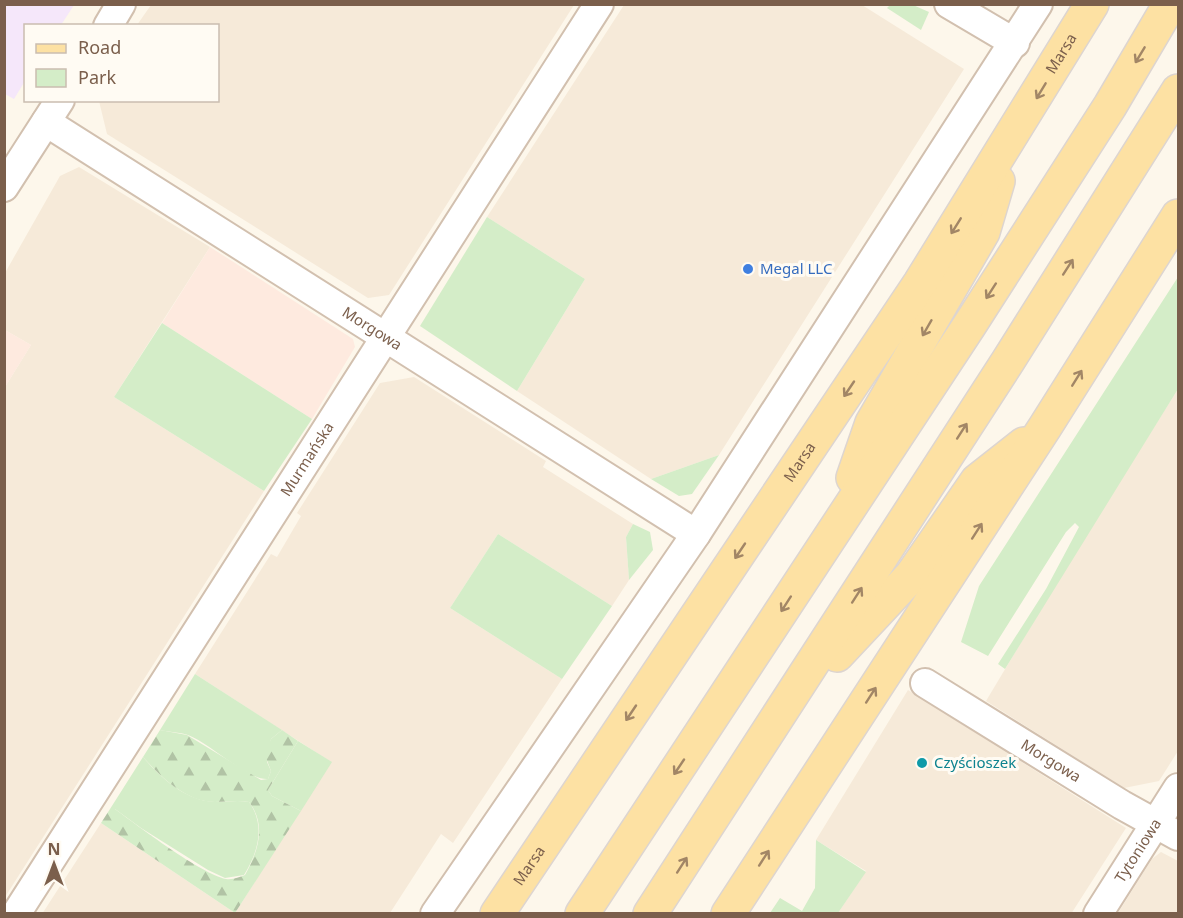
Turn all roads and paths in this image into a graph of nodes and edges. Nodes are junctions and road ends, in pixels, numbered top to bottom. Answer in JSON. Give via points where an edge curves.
{"nodes":[{"id":1,"x":121,"y":4,"type":"edge"},
{"id":2,"x":599,"y":4,"type":"edge"},
{"id":3,"x":949,"y":4,"type":"edge"},
{"id":4,"x":1038,"y":4,"type":"edge"},
{"id":5,"x":1092,"y":4,"type":"edge"},
{"id":6,"x":1170,"y":4,"type":"edge"},
{"id":7,"x":109,"y":24,"type":"edge"},
{"id":8,"x":1015,"y":43,"type":"junction"},
{"id":9,"x":1179,"y":91,"type":"edge"},
{"id":10,"x":53,"y":111,"type":"edge"},
{"id":11,"x":1010,"y":141,"type":"junction"},
{"id":12,"x":4,"y":187,"type":"edge"},
{"id":13,"x":1179,"y":216,"type":"edge"},
{"id":14,"x":386,"y":338,"type":"junction"},
{"id":15,"x":1045,"y":427,"type":"junction"},
{"id":16,"x":840,"y":519,"type":"junction"},
{"id":17,"x":696,"y":534,"type":"junction"},
{"id":18,"x":925,"y":682,"type":"dead end"},
{"id":19,"x":780,"y":715,"type":"junction"},
{"id":20,"x":1179,"y":788,"type":"edge"},
{"id":21,"x":1168,"y":829,"type":"edge"},
{"id":22,"x":16,"y":914,"type":"edge"},
{"id":23,"x":435,"y":914,"type":"edge"},
{"id":24,"x":497,"y":914,"type":"edge"},
{"id":25,"x":582,"y":914,"type":"edge"},
{"id":26,"x":650,"y":914,"type":"edge"},
{"id":27,"x":728,"y":914,"type":"edge"},
{"id":28,"x":1098,"y":914,"type":"edge"}],
"edges":[{"from":1,"to":7,"type":"street"},
{"from":2,"to":14,"type":"street","name":"Murmańska"},
{"from":3,"to":8,"type":"street"},
{"from":4,"to":8,"type":"street"},
{"from":5,"to":11,"type":"main road","name":"Marsa","one_way":true},
{"from":6,"to":16,"type":"main road","one_way":true,"via":[[1014,256]]},
{"from":8,"to":17,"type":"street"},
{"from":19,"to":9,"type":"main road","one_way":true},
{"from":10,"to":12,"type":"street"},
{"from":10,"to":14,"type":"street","name":"Morgowa"},
{"from":11,"to":16,"type":"main road","one_way":true,"via":[[983,232],[872,423]]},
{"from":11,"to":24,"type":"main road","name":"Marsa","one_way":true,"via":[[914,293]]},
{"from":15,"to":13,"type":"main road","one_way":true},
{"from":14,"to":17,"type":"street","name":"Morgowa"},
{"from":14,"to":22,"type":"street","name":"Murmańska"},
{"from":15,"to":19,"type":"main road","via":[[977,481],[912,575]]},
{"from":27,"to":15,"type":"main road","one_way":true},
{"from":16,"to":25,"type":"main road","one_way":true},
{"from":17,"to":23,"type":"street"},
{"from":18,"to":21,"type":"street","name":"Morgowa","via":[[1122,805]]},
{"from":26,"to":19,"type":"main road","one_way":true},
{"from":20,"to":21,"type":"street","name":"Tytoniowa"},
{"from":21,"to":28,"type":"street","name":"Tytoniowa"}]}
